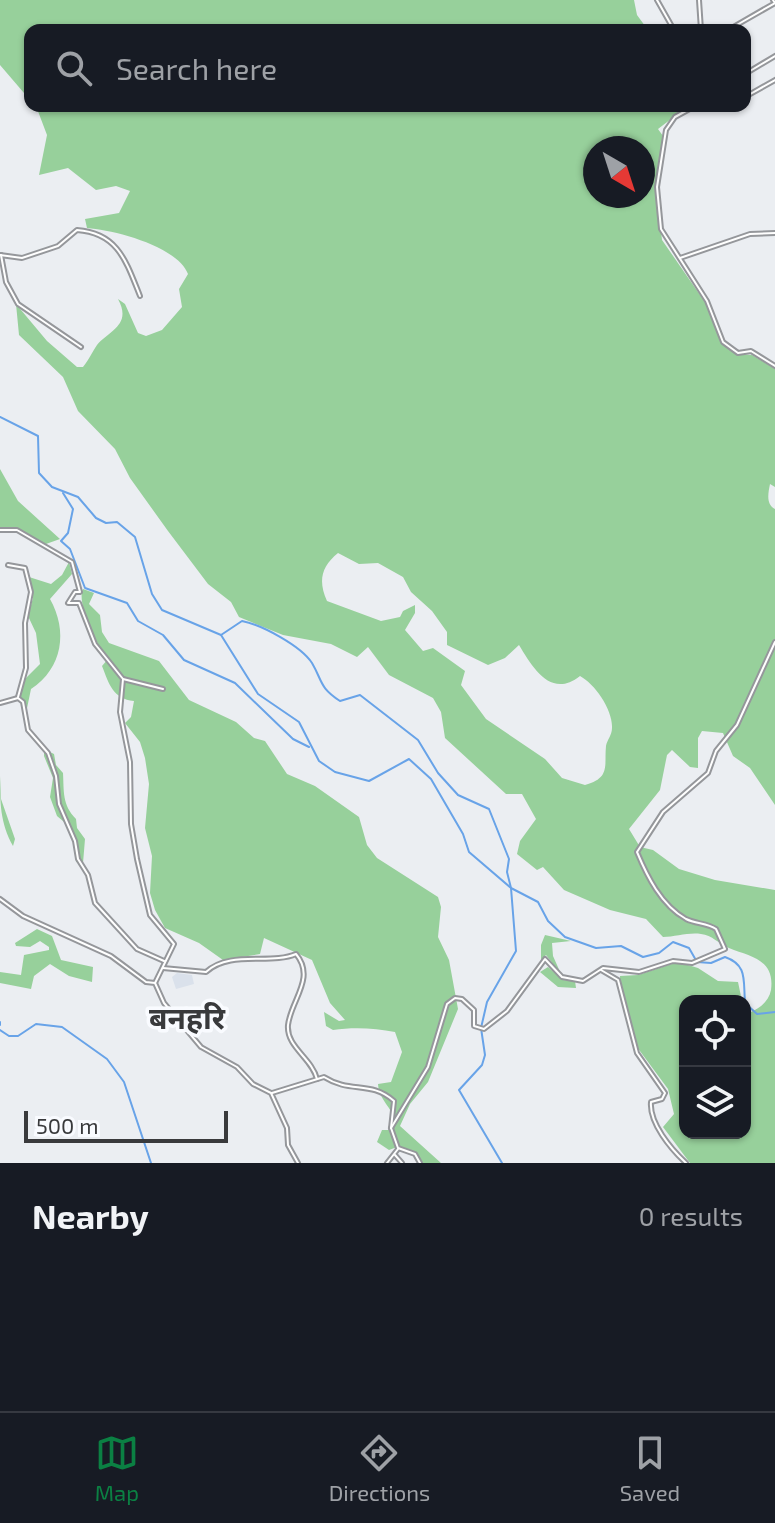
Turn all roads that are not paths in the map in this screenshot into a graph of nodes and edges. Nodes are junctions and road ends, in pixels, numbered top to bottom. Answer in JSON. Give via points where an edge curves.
{"nodes":[{"id":1,"x":657,"y":0,"type":"edge"},
{"id":2,"x":699,"y":0,"type":"edge"},
{"id":3,"x":773,"y":0,"type":"edge"},
{"id":4,"x":671,"y":24,"type":"edge"},
{"id":5,"x":701,"y":24,"type":"edge"},
{"id":6,"x":738,"y":24,"type":"edge"},
{"id":7,"x":775,"y":56,"type":"edge"},
{"id":8,"x":751,"y":70,"type":"edge"},
{"id":9,"x":775,"y":80,"type":"edge"},
{"id":10,"x":751,"y":94,"type":"edge"},
{"id":11,"x":684,"y":112,"type":"edge"},
{"id":12,"x":775,"y":233,"type":"edge"},
{"id":13,"x":0,"y":255,"type":"edge"},
{"id":14,"x":680,"y":258,"type":"junction"},
{"id":15,"x":140,"y":296,"type":"dead end"},
{"id":16,"x":81,"y":347,"type":"dead end"},
{"id":17,"x":775,"y":366,"type":"edge"},
{"id":18,"x":0,"y":530,"type":"edge"},
{"id":19,"x":8,"y":565,"type":"dead end"},
{"id":20,"x":775,"y":642,"type":"edge"},
{"id":21,"x":123,"y":679,"type":"junction"},
{"id":22,"x":163,"y":689,"type":"dead end"},
{"id":23,"x":18,"y":698,"type":"junction"},
{"id":24,"x":0,"y":703,"type":"edge"},
{"id":25,"x":0,"y":899,"type":"edge"},
{"id":26,"x":164,"y":961,"type":"junction"},
{"id":27,"x":162,"y":968,"type":"junction"},
{"id":28,"x":600,"y":970,"type":"junction"},
{"id":29,"x":155,"y":983,"type":"junction"},
{"id":30,"x":317,"y":1079,"type":"junction"},
{"id":31,"x":271,"y":1093,"type":"junction"},
{"id":32,"x":391,"y":1128,"type":"junction"},
{"id":33,"x":398,"y":1148,"type":"junction"},
{"id":34,"x":393,"y":1154,"type":"junction"},
{"id":35,"x":298,"y":1163,"type":"edge"},
{"id":36,"x":387,"y":1163,"type":"edge"},
{"id":37,"x":402,"y":1163,"type":"edge"},
{"id":38,"x":420,"y":1163,"type":"edge"},
{"id":39,"x":686,"y":1163,"type":"edge"}],
"edges":[{"from":1,"to":4,"type":"street"},
{"from":2,"to":5,"type":"street"},
{"from":3,"to":6,"type":"street"},
{"from":7,"to":8,"type":"street"},
{"from":9,"to":10,"type":"street"},
{"from":11,"to":14,"type":"street","via":[[666,130],[657,187],[661,229]]},
{"from":12,"to":14,"type":"street","via":[[750,234]]},
{"from":13,"to":15,"type":"street","via":[[22,258],[58,246],[77,230],[97,232],[115,245]]},
{"from":13,"to":16,"type":"street","via":[[18,304]]},
{"from":14,"to":17,"type":"street","via":[[707,301],[723,342]]},
{"from":18,"to":21,"type":"street","via":[[17,530],[72,562],[80,592],[68,603],[79,603],[95,644]]},
{"from":19,"to":23,"type":"street","via":[[25,568],[31,592],[26,668]]},
{"from":20,"to":28,"type":"street","via":[[708,773],[663,812],[637,852],[649,880],[670,905],[690,921],[716,929],[725,949],[692,963],[673,961],[626,973]]},
{"from":21,"to":22,"type":"street"},
{"from":21,"to":26,"type":"street","via":[[119,704],[130,762],[131,824],[150,915],[174,944]]},
{"from":23,"to":24,"type":"street"},
{"from":23,"to":26,"type":"street","via":[[28,730],[48,753],[59,804],[95,903],[137,949]]},
{"from":25,"to":29,"type":"street"},
{"from":26,"to":27,"type":"street"},
{"from":27,"to":29,"type":"street"},
{"from":27,"to":30,"type":"street","via":[[206,972],[214,965],[296,954],[305,978],[288,1026],[292,1044],[305,1054]]},
{"from":28,"to":32,"type":"street","via":[[583,981],[566,979],[545,959],[507,1011],[484,1029],[474,1026],[474,1010],[462,999],[447,1004],[428,1067]]},
{"from":28,"to":39,"type":"street","via":[[618,980],[637,1053],[665,1093],[651,1102],[653,1116]]},
{"from":29,"to":31,"type":"street","via":[[164,1003],[201,1047]]},
{"from":30,"to":31,"type":"street"},
{"from":30,"to":32,"type":"street","via":[[385,1094],[394,1101]]},
{"from":31,"to":35,"type":"street"},
{"from":32,"to":33,"type":"street"},
{"from":33,"to":34,"type":"street"},
{"from":33,"to":38,"type":"street","via":[[415,1154]]},
{"from":34,"to":36,"type":"street"},
{"from":34,"to":37,"type":"street"}]}
